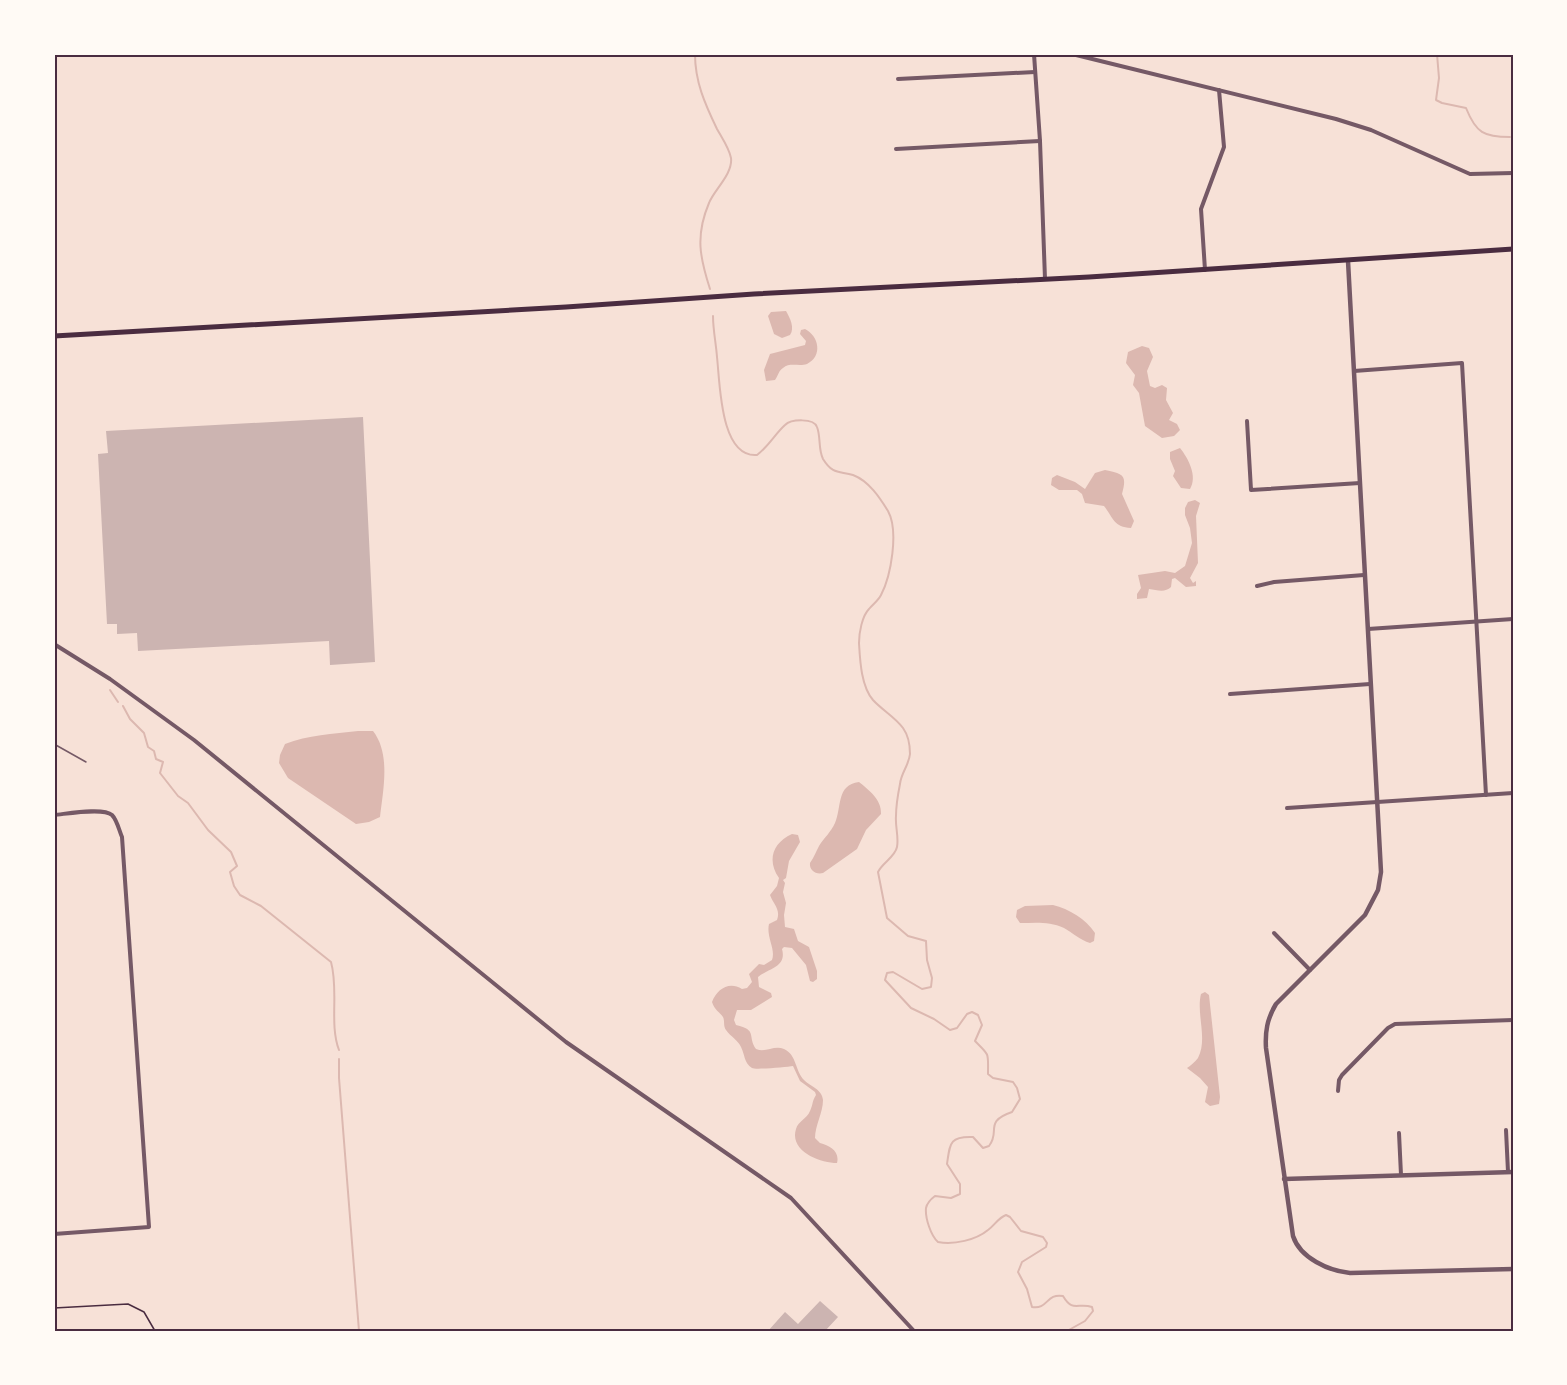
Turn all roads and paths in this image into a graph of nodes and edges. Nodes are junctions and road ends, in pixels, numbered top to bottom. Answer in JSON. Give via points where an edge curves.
{"nodes":[{"id":1,"x":1034,"y":54,"type":"edge"},
{"id":2,"x":1072,"y":54,"type":"edge"},
{"id":3,"x":1035,"y":72,"type":"junction"},
{"id":4,"x":898,"y":79,"type":"dead end"},
{"id":5,"x":1219,"y":90,"type":"junction"},
{"id":6,"x":1040,"y":141,"type":"junction"},
{"id":7,"x":896,"y":149,"type":"dead end"},
{"id":8,"x":1513,"y":173,"type":"edge"},
{"id":9,"x":1513,"y":249,"type":"edge"},
{"id":10,"x":1348,"y":261,"type":"junction"},
{"id":11,"x":1205,"y":270,"type":"junction"},
{"id":12,"x":1045,"y":280,"type":"junction"},
{"id":13,"x":54,"y":336,"type":"edge"},
{"id":14,"x":1354,"y":371,"type":"junction"},
{"id":15,"x":1247,"y":421,"type":"dead end"},
{"id":16,"x":1360,"y":483,"type":"junction"},
{"id":17,"x":1364,"y":575,"type":"junction"},
{"id":18,"x":1257,"y":586,"type":"dead end"},
{"id":19,"x":1513,"y":619,"type":"edge"},
{"id":20,"x":1477,"y":621,"type":"junction"},
{"id":21,"x":1367,"y":629,"type":"junction"},
{"id":22,"x":54,"y":644,"type":"edge"},
{"id":23,"x":1370,"y":684,"type":"junction"},
{"id":24,"x":1230,"y":694,"type":"dead end"},
{"id":25,"x":54,"y":744,"type":"edge"},
{"id":26,"x":86,"y":762,"type":"dead end"},
{"id":27,"x":1513,"y":793,"type":"edge"},
{"id":28,"x":1486,"y":795,"type":"junction"},
{"id":29,"x":1377,"y":802,"type":"junction"},
{"id":30,"x":1287,"y":808,"type":"dead end"},
{"id":31,"x":54,"y":815,"type":"edge"},
{"id":32,"x":1274,"y":933,"type":"dead end"},
{"id":33,"x":1310,"y":970,"type":"junction"},
{"id":34,"x":1513,"y":1020,"type":"edge"},
{"id":35,"x":1338,"y":1091,"type":"dead end"},
{"id":36,"x":1506,"y":1130,"type":"dead end"},
{"id":37,"x":1399,"y":1133,"type":"dead end"},
{"id":38,"x":1510,"y":1172,"type":"edge"},
{"id":39,"x":1401,"y":1175,"type":"junction"},
{"id":40,"x":1284,"y":1179,"type":"junction"},
{"id":41,"x":54,"y":1234,"type":"edge"},
{"id":42,"x":1513,"y":1269,"type":"edge"},
{"id":43,"x":54,"y":1308,"type":"edge"},
{"id":44,"x":155,"y":1331,"type":"edge"},
{"id":45,"x":914,"y":1331,"type":"edge"}],
"edges":[{"from":1,"to":3,"type":"street"},
{"from":2,"to":5,"type":"street"},
{"from":3,"to":4,"type":"street"},
{"from":3,"to":6,"type":"street"},
{"from":5,"to":8,"type":"street","via":[[1355,125],[1470,174]]},
{"from":5,"to":11,"type":"street","via":[[1224,147],[1201,209]]},
{"from":6,"to":7,"type":"street"},
{"from":6,"to":12,"type":"street"},
{"from":9,"to":10,"type":"main road"},
{"from":10,"to":11,"type":"main road"},
{"from":10,"to":14,"type":"street"},
{"from":11,"to":12,"type":"main road"},
{"from":12,"to":13,"type":"main road"},
{"from":14,"to":16,"type":"street"},
{"from":14,"to":20,"type":"street","via":[[1462,363]]},
{"from":15,"to":16,"type":"street","via":[[1251,490]]},
{"from":16,"to":17,"type":"street"},
{"from":17,"to":18,"type":"street"},
{"from":17,"to":21,"type":"street"},
{"from":19,"to":20,"type":"street"},
{"from":20,"to":21,"type":"street"},
{"from":20,"to":28,"type":"street"},
{"from":21,"to":23,"type":"street"},
{"from":22,"to":45,"type":"street","via":[[194,740],[566,1042],[791,1198]]},
{"from":23,"to":24,"type":"street"},
{"from":23,"to":29,"type":"street"},
{"from":25,"to":26,"type":"lane"},
{"from":27,"to":28,"type":"street"},
{"from":28,"to":29,"type":"street"},
{"from":29,"to":30,"type":"street"},
{"from":29,"to":33,"type":"street","via":[[1381,872],[1374,899],[1357,924]]},
{"from":31,"to":41,"type":"street","via":[[108,812],[122,837],[149,1227]]},
{"from":32,"to":33,"type":"street"},
{"from":33,"to":40,"type":"street","via":[[1276,1004],[1266,1030]]},
{"from":34,"to":35,"type":"street","via":[[1395,1024],[1342,1075]]},
{"from":36,"to":38,"type":"street"},
{"from":37,"to":39,"type":"street"},
{"from":38,"to":39,"type":"street"},
{"from":39,"to":40,"type":"street"},
{"from":40,"to":42,"type":"street","via":[[1295,1242],[1315,1261],[1336,1272]]},
{"from":43,"to":44,"type":"path","via":[[128,1304],[144,1312]]}]}
